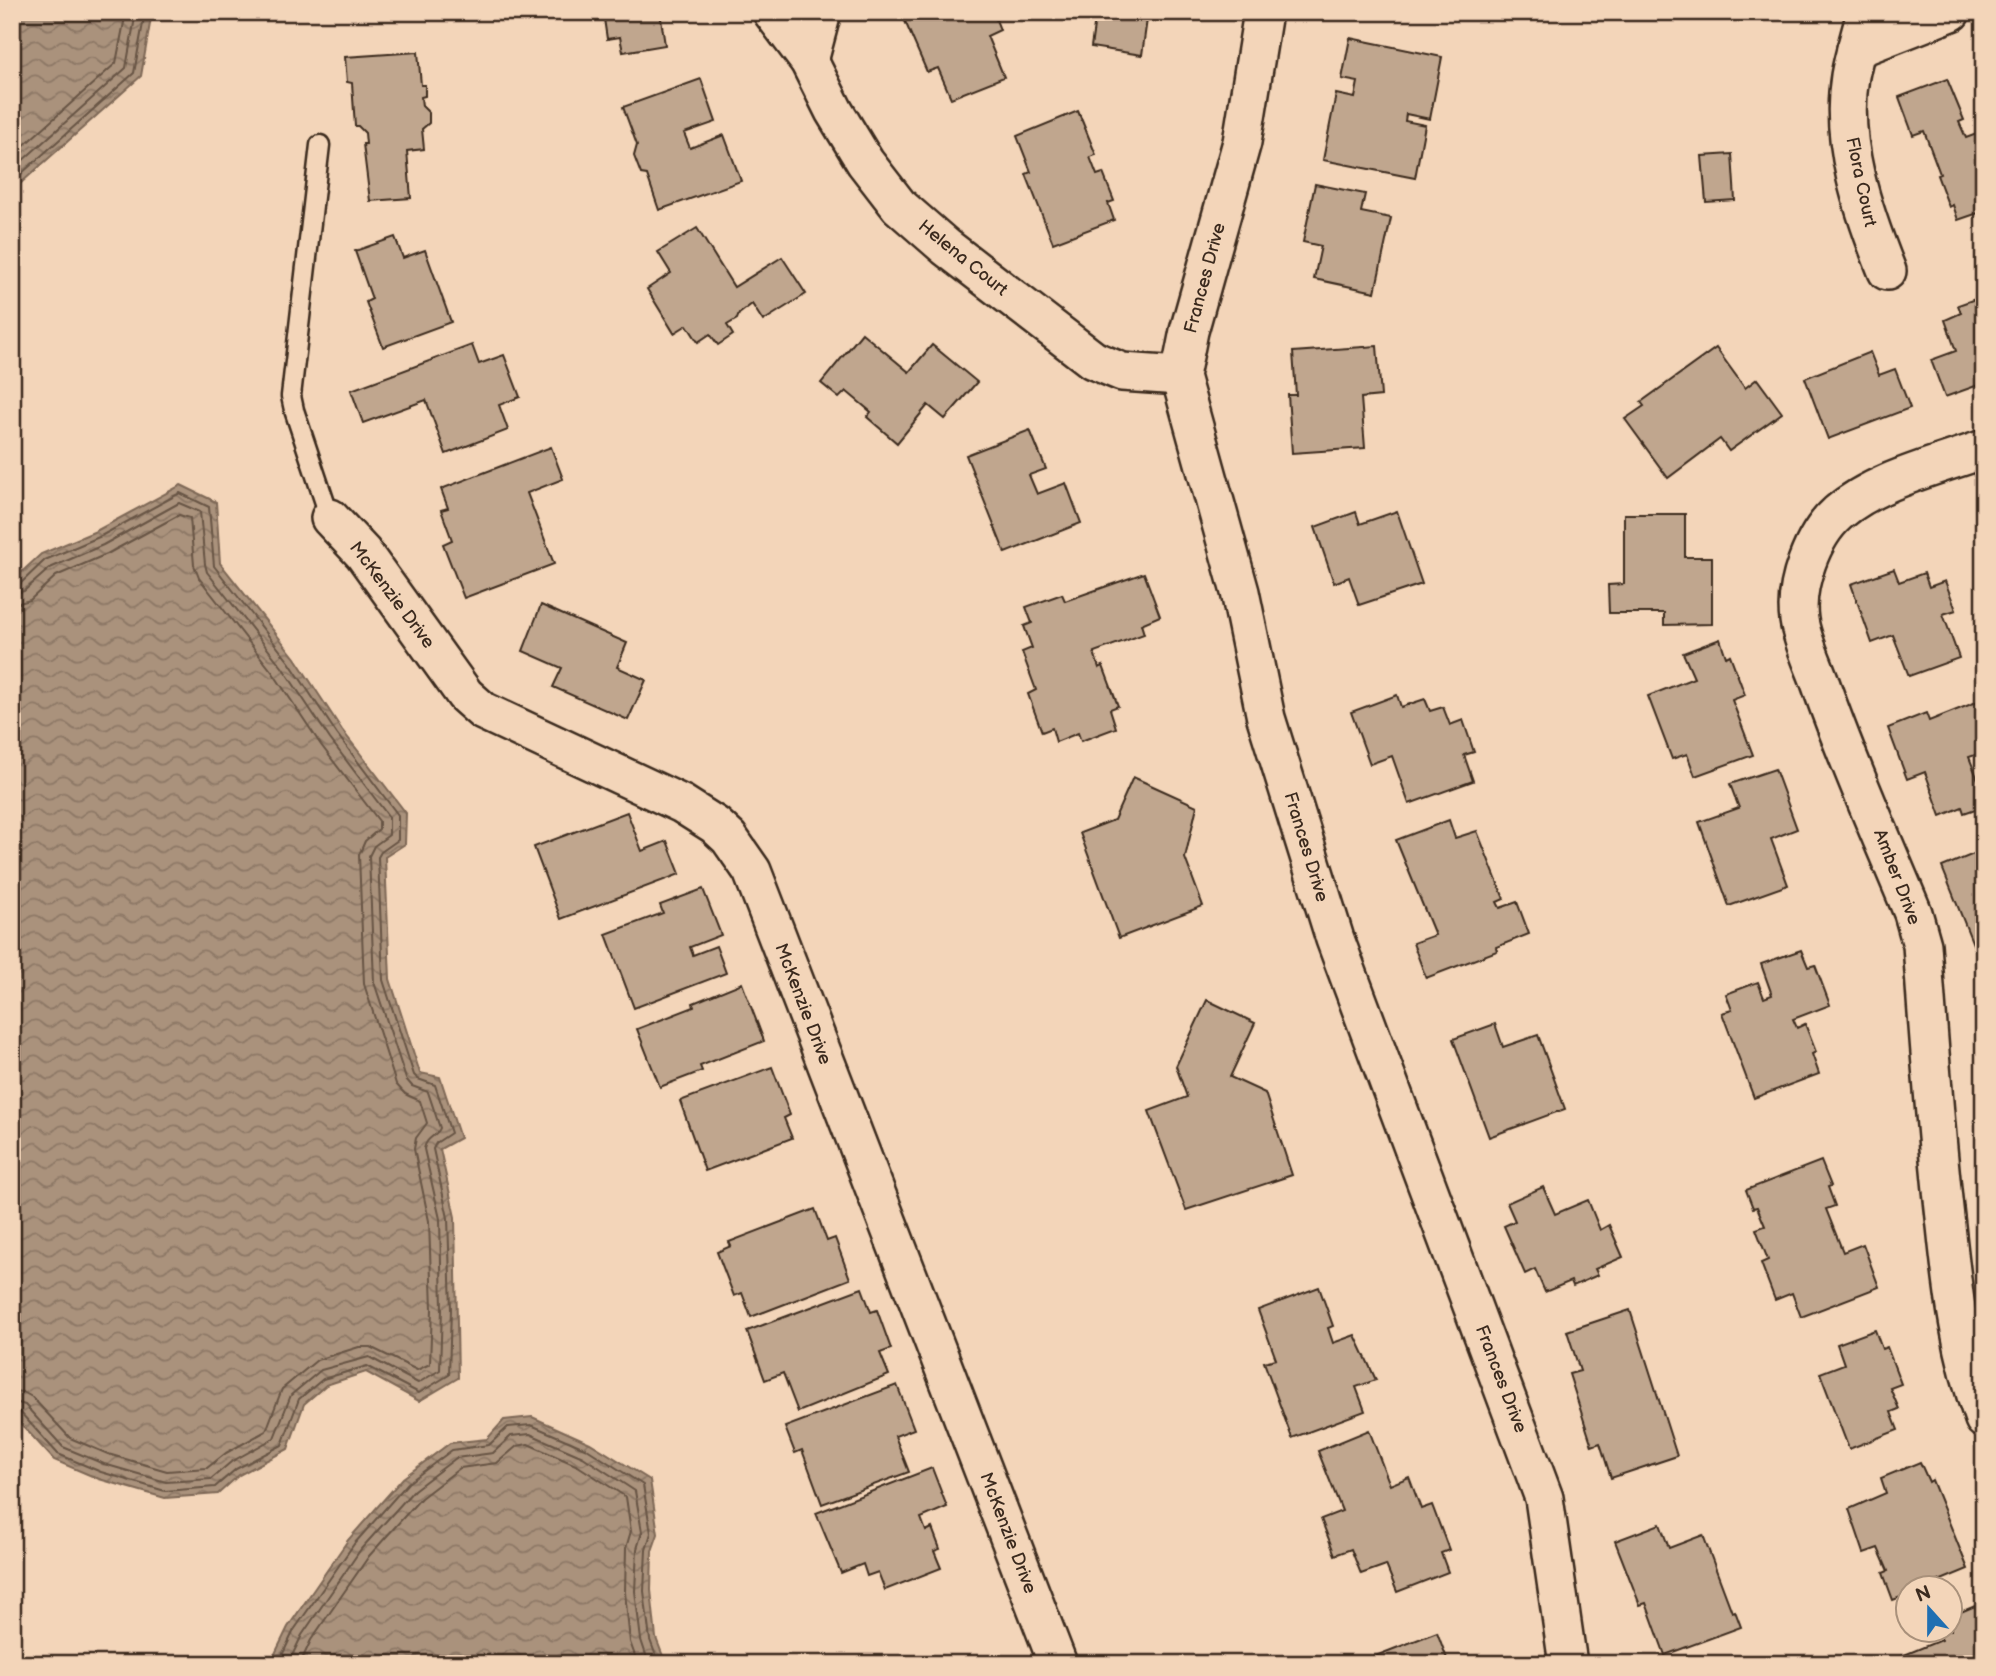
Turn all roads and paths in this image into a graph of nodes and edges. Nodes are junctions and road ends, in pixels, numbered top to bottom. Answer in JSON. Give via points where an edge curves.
{"nodes":[{"id":1,"x":772,"y":12,"type":"edge"},
{"id":2,"x":821,"y":12,"type":"edge"},
{"id":3,"x":1263,"y":12,"type":"edge"},
{"id":4,"x":1866,"y":12,"type":"edge"},
{"id":5,"x":1951,"y":12,"type":"edge"},
{"id":6,"x":1856,"y":49,"type":"junction"},
{"id":7,"x":809,"y":61,"type":"junction"},
{"id":8,"x":320,"y":145,"type":"dead end"},
{"id":9,"x":1887,"y":271,"type":"dead end"},
{"id":10,"x":1180,"y":376,"type":"junction"},
{"id":11,"x":1984,"y":449,"type":"edge"},
{"id":12,"x":330,"y":518,"type":"joint"},
{"id":13,"x":1984,"y":1419,"type":"edge"},
{"id":14,"x":1058,"y":1664,"type":"edge"},
{"id":15,"x":1568,"y":1664,"type":"edge"}],
"edges":[{"from":1,"to":7,"type":"street","name":"Helena Court"},
{"from":2,"to":7,"type":"street"},
{"from":3,"to":10,"type":"street","name":"Frances Drive","via":[[1242,142]]},
{"from":4,"to":6,"type":"street","name":"Flora Court"},
{"from":5,"to":6,"type":"street"},
{"from":6,"to":9,"type":"street","name":"Flora Court","via":[[1849,90],[1852,156],[1861,198]]},
{"from":7,"to":10,"type":"street","name":"Helena Court","via":[[866,162],[899,206],[946,247],[1093,360],[1122,372]]},
{"from":8,"to":12,"type":"lane","via":[[291,396]]},
{"from":10,"to":15,"type":"street","name":"Frances Drive","via":[[1240,592],[1266,718],[1335,939],[1544,1498]]},
{"from":11,"to":13,"type":"street","name":"Amber Drive","via":[[1852,502],[1823,531],[1804,570],[1798,595],[1799,622],[1829,709],[1922,945],[1954,1304],[1964,1361]]},
{"from":12,"to":14,"type":"street","name":"McKenzie Drive","via":[[363,553],[465,695],[483,711],[682,804],[729,838],[752,871]]}]}
